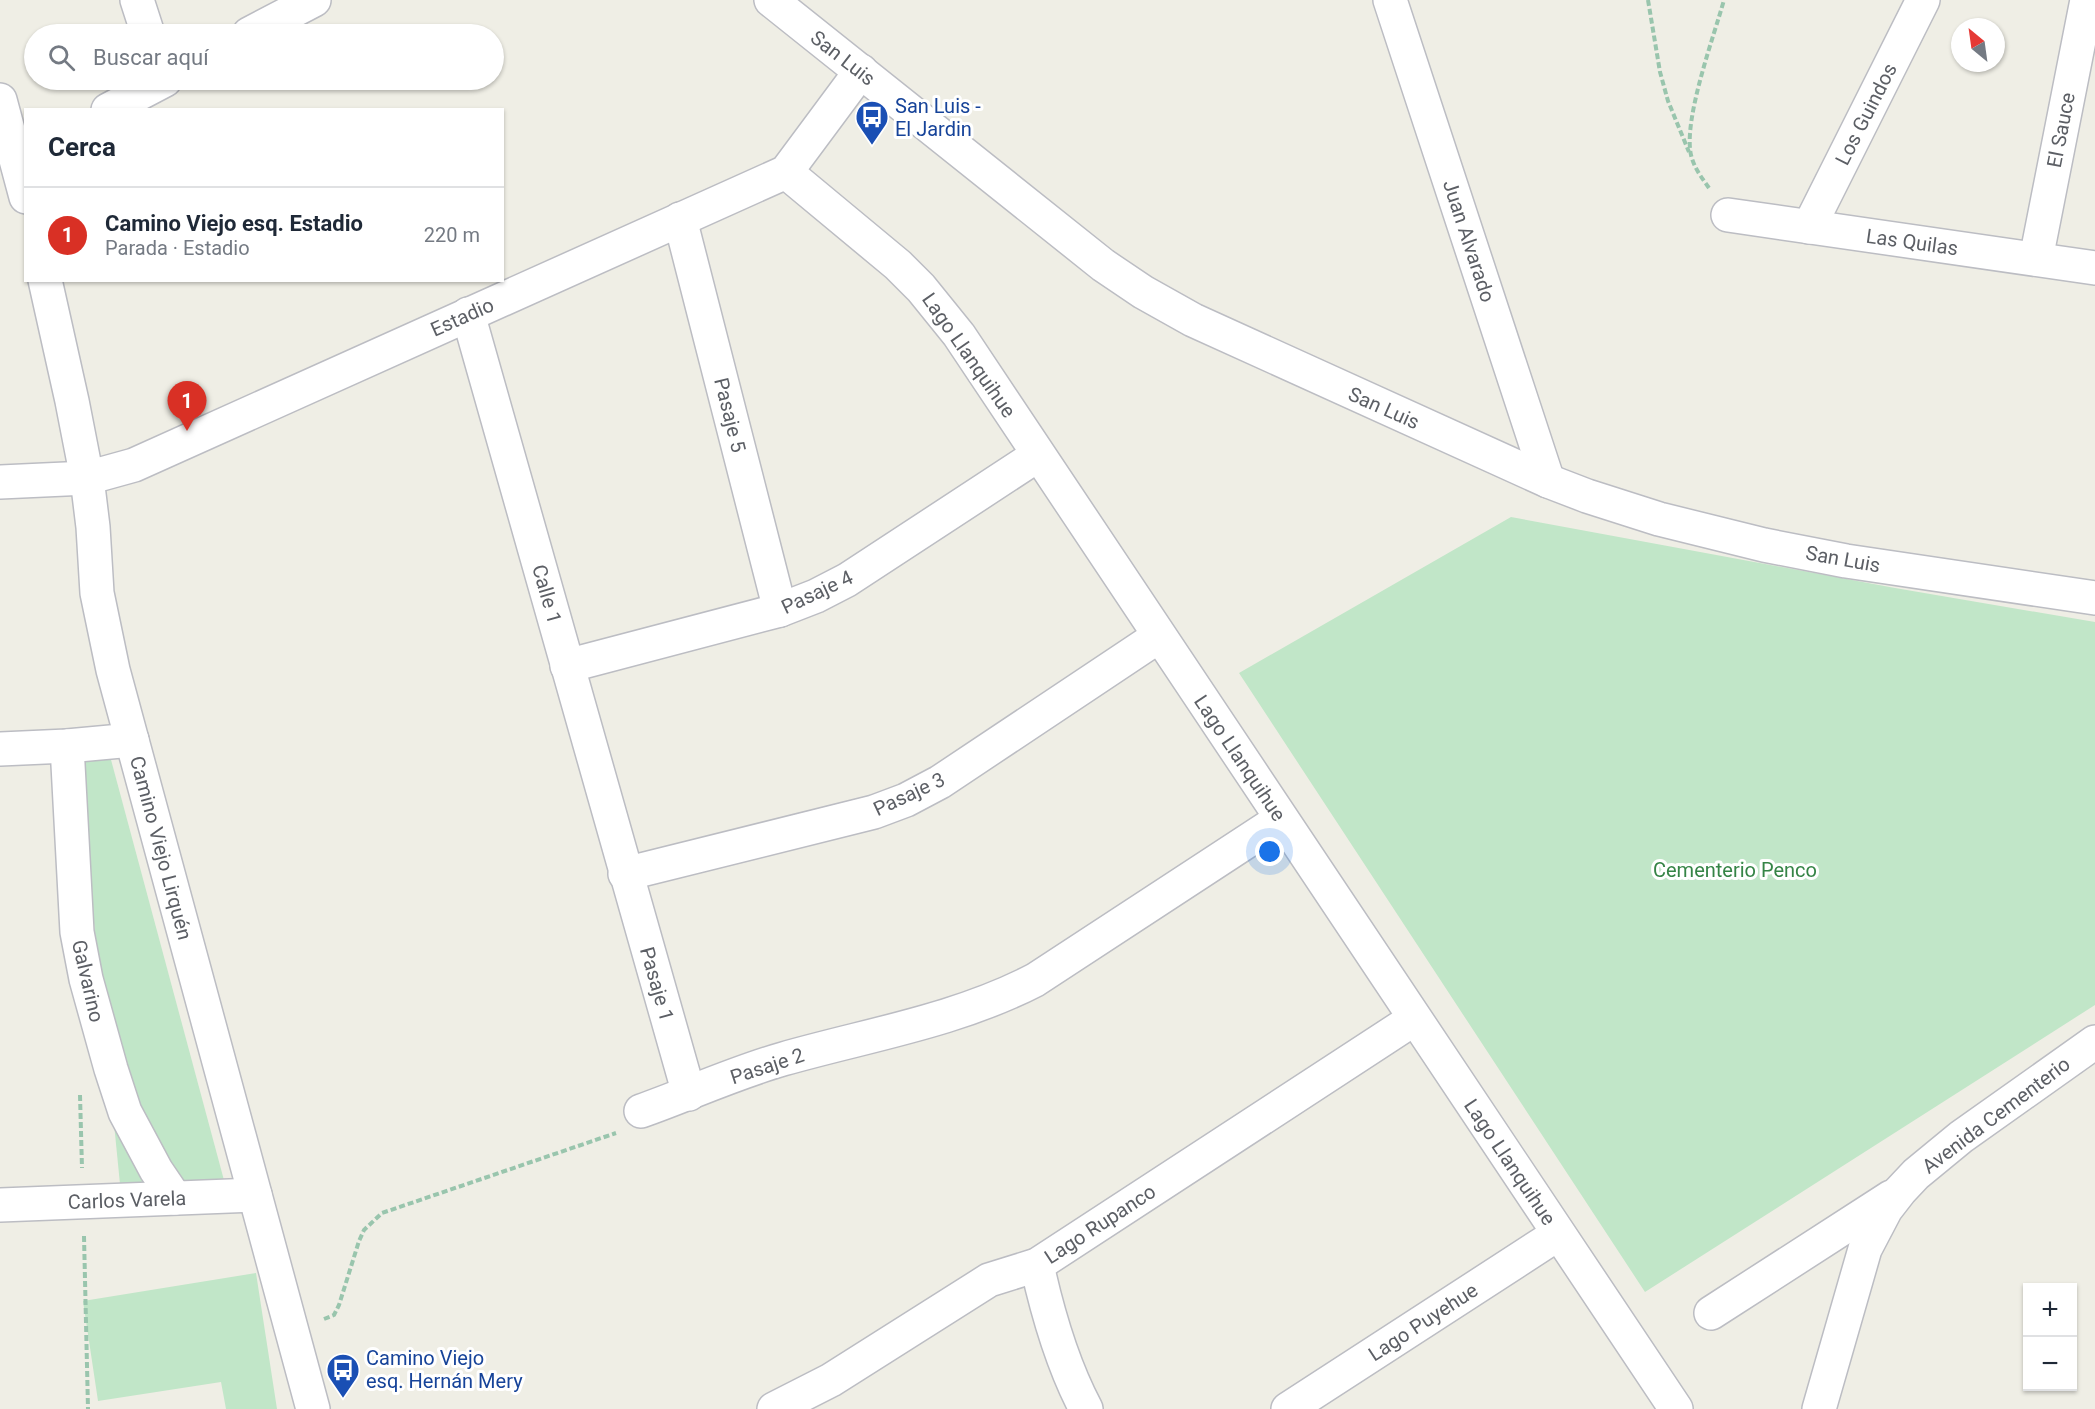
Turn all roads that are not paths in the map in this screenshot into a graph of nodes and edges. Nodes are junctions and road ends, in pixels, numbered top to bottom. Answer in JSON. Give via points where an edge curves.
{"nodes":[{"id":1,"x":137,"y":0,"type":"edge"},
{"id":2,"x":314,"y":0,"type":"edge"},
{"id":3,"x":771,"y":0,"type":"edge"},
{"id":4,"x":1390,"y":0,"type":"edge"},
{"id":5,"x":1923,"y":0,"type":"edge"},
{"id":6,"x":2087,"y":0,"type":"edge"},
{"id":7,"x":144,"y":24,"type":"edge"},
{"id":8,"x":268,"y":24,"type":"edge"},
{"id":9,"x":861,"y":71,"type":"junction"},
{"id":10,"x":145,"y":90,"type":"edge"},
{"id":11,"x":0,"y":100,"type":"edge"},
{"id":12,"x":112,"y":108,"type":"edge"},
{"id":13,"x":21,"y":156,"type":"edge"},
{"id":14,"x":786,"y":172,"type":"junction"},
{"id":15,"x":24,"y":182,"type":"edge"},
{"id":16,"x":24,"y":199,"type":"edge"},
{"id":17,"x":0,"y":203,"type":"edge"},
{"id":18,"x":1728,"y":215,"type":"road end"},
{"id":19,"x":680,"y":219,"type":"junction"},
{"id":20,"x":1809,"y":227,"type":"junction"},
{"id":21,"x":2036,"y":260,"type":"junction"},
{"id":22,"x":2095,"y":268,"type":"edge"},
{"id":23,"x":45,"y":282,"type":"edge"},
{"id":24,"x":468,"y":314,"type":"junction"},
{"id":25,"x":1038,"y":455,"type":"junction"},
{"id":26,"x":87,"y":478,"type":"junction"},
{"id":27,"x":1548,"y":481,"type":"junction"},
{"id":28,"x":0,"y":482,"type":"edge"},
{"id":29,"x":2095,"y":598,"type":"edge"},
{"id":30,"x":780,"y":610,"type":"junction"},
{"id":31,"x":1159,"y":636,"type":"junction"},
{"id":32,"x":567,"y":666,"type":"junction"},
{"id":33,"x":132,"y":740,"type":"junction"},
{"id":34,"x":68,"y":746,"type":"junction"},
{"id":35,"x":0,"y":749,"type":"edge"},
{"id":36,"x":1281,"y":819,"type":"junction"},
{"id":37,"x":626,"y":874,"type":"junction"},
{"id":38,"x":1414,"y":1019,"type":"junction"},
{"id":39,"x":2095,"y":1042,"type":"edge"},
{"id":40,"x":689,"y":1094,"type":"junction"},
{"id":41,"x":641,"y":1111,"type":"road end"},
{"id":42,"x":1900,"y":1191,"type":"junction"},
{"id":43,"x":255,"y":1195,"type":"junction"},
{"id":44,"x":175,"y":1198,"type":"junction"},
{"id":45,"x":0,"y":1204,"type":"edge"},
{"id":46,"x":1558,"y":1234,"type":"junction"},
{"id":47,"x":1037,"y":1265,"type":"junction"},
{"id":48,"x":1711,"y":1313,"type":"dead end"},
{"id":49,"x":313,"y":1409,"type":"edge"},
{"id":50,"x":774,"y":1409,"type":"edge"},
{"id":51,"x":1086,"y":1409,"type":"edge"},
{"id":52,"x":1288,"y":1409,"type":"edge"},
{"id":53,"x":1676,"y":1409,"type":"edge"},
{"id":54,"x":1818,"y":1409,"type":"edge"}],
"edges":[{"from":1,"to":7,"type":"street"},
{"from":2,"to":8,"type":"street"},
{"from":3,"to":9,"type":"street","name":"San Luis"},
{"from":4,"to":27,"type":"street","name":"Juan Alvarado"},
{"from":5,"to":20,"type":"street","name":"Los Guindos"},
{"from":6,"to":21,"type":"street","name":"El Sauce"},
{"from":9,"to":14,"type":"street","name":"Estadio"},
{"from":9,"to":27,"type":"street","name":"San Luis","via":[[1103,265],[1143,292],[1193,320]]},
{"from":10,"to":12,"type":"street"},
{"from":11,"to":13,"type":"street"},
{"from":13,"to":15,"type":"street"},
{"from":14,"to":19,"type":"street","name":"Estadio"},
{"from":14,"to":25,"type":"street","name":"Lago Llanquihue","via":[[921,288],[959,335]]},
{"from":16,"to":17,"type":"street"},
{"from":18,"to":20,"type":"street","name":"Las Quilas"},
{"from":19,"to":24,"type":"street","name":"Estadio"},
{"from":19,"to":30,"type":"street","name":"Pasaje 5"},
{"from":20,"to":21,"type":"street","name":"Las Quilas"},
{"from":21,"to":22,"type":"street","name":"Las Quilas"},
{"from":23,"to":26,"type":"street","name":"Camino Viejo Lirquén"},
{"from":24,"to":26,"type":"street","name":"Estadio","via":[[134,465]]},
{"from":24,"to":32,"type":"street","name":"Calle 1"},
{"from":25,"to":30,"type":"street","name":"Pasaje 4","via":[[847,580]]},
{"from":25,"to":31,"type":"street","name":"Lago Llanquihue"},
{"from":26,"to":28,"type":"street","name":"Estadio"},
{"from":26,"to":33,"type":"street","name":"Camino Viejo Lirquén","via":[[97,593]]},
{"from":27,"to":29,"type":"street","name":"San Luis","via":[[1659,519],[1764,545]]},
{"from":30,"to":32,"type":"street","name":"Pasaje 4"},
{"from":31,"to":36,"type":"street","name":"Lago Llanquihue"},
{"from":31,"to":37,"type":"street","name":"Pasaje 3","via":[[940,782],[906,800],[874,813]]},
{"from":32,"to":37,"type":"street","name":"Calle 1"},
{"from":33,"to":34,"type":"street"},
{"from":33,"to":43,"type":"street","name":"Camino Viejo Lirquén"},
{"from":34,"to":35,"type":"street"},
{"from":34,"to":44,"type":"street","name":"Galvarino","via":[[77,932],[86,980],[126,1112]]},
{"from":36,"to":38,"type":"street","name":"Lago Llanquihue"},
{"from":36,"to":40,"type":"street","name":"Pasaje 2","via":[[1008,994],[947,1015],[750,1069]]},
{"from":37,"to":40,"type":"street","name":"Pasaje 1"},
{"from":38,"to":46,"type":"street","name":"Lago Llanquihue"},
{"from":38,"to":47,"type":"street","name":"Lago Rupanco"},
{"from":39,"to":42,"type":"street","name":"Avenida Cementerio","via":[[1961,1137]]},
{"from":40,"to":41,"type":"street","name":"Pasaje 2"},
{"from":42,"to":48,"type":"street","name":"Avenida Cementerio"},
{"from":42,"to":54,"type":"street","name":"Avenida Cementerio","via":[[1865,1249]]},
{"from":43,"to":44,"type":"street","name":"Carlos Varela"},
{"from":43,"to":49,"type":"street","name":"Camino Viejo Lirquén"},
{"from":44,"to":45,"type":"street","name":"Carlos Varela"},
{"from":46,"to":52,"type":"street","name":"Lago Puyehue"},
{"from":46,"to":53,"type":"street","name":"Lago Llanquihue"},
{"from":47,"to":50,"type":"street","name":"Lago Rupanco","via":[[989,1280],[831,1380]]},
{"from":47,"to":51,"type":"street","via":[[1054,1332]]}]}
